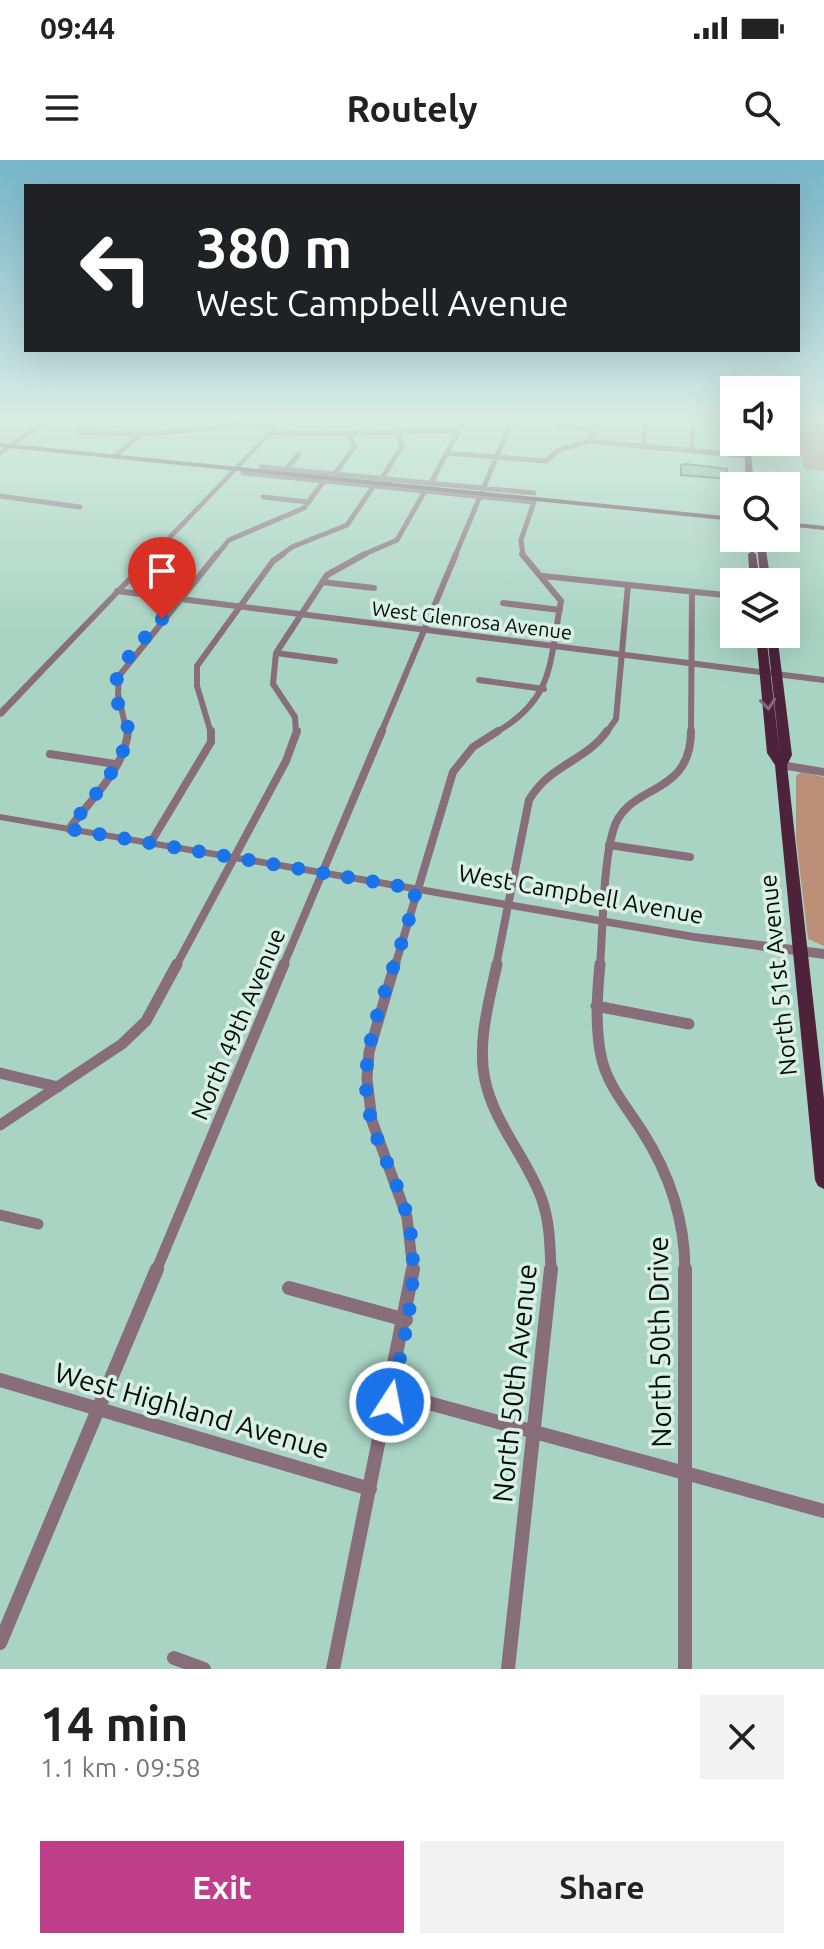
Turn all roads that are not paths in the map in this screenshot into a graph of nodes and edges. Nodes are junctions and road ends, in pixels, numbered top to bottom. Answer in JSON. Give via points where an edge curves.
{"nodes":[{"id":1,"x":213,"y":490,"type":"edge"},
{"id":2,"x":317,"y":490,"type":"edge"},
{"id":3,"x":372,"y":490,"type":"edge"},
{"id":4,"x":426,"y":490,"type":"edge"},
{"id":5,"x":464,"y":490,"type":"edge"},
{"id":6,"x":464,"y":490,"type":"edge"},
{"id":7,"x":465,"y":490,"type":"edge"},
{"id":8,"x":481,"y":492,"type":"junction"},
{"id":9,"x":0,"y":496,"type":"edge"},
{"id":10,"x":263,"y":497,"type":"dead end"},
{"id":11,"x":308,"y":502,"type":"junction"},
{"id":12,"x":80,"y":507,"type":"dead end"},
{"id":13,"x":720,"y":515,"type":"edge"},
{"id":14,"x":800,"y":523,"type":"edge"},
{"id":15,"x":824,"y":525,"type":"edge"},
{"id":16,"x":543,"y":576,"type":"junction"},
{"id":17,"x":322,"y":582,"type":"junction"},
{"id":18,"x":628,"y":585,"type":"junction"},
{"id":19,"x":374,"y":588,"type":"dead end"},
{"id":20,"x":117,"y":591,"type":"junction"},
{"id":21,"x":692,"y":592,"type":"junction"},
{"id":22,"x":720,"y":595,"type":"edge"},
{"id":23,"x":179,"y":599,"type":"junction"},
{"id":24,"x":503,"y":603,"type":"dead end"},
{"id":25,"x":239,"y":607,"type":"junction"},
{"id":26,"x":560,"y":610,"type":"junction"},
{"id":27,"x":301,"y":614,"type":"junction"},
{"id":28,"x":423,"y":630,"type":"junction"},
{"id":29,"x":553,"y":646,"type":"junction"},
{"id":30,"x":764,"y":648,"type":"edge"},
{"id":31,"x":772,"y":648,"type":"edge"},
{"id":32,"x":276,"y":653,"type":"junction"},
{"id":33,"x":621,"y":655,"type":"junction"},
{"id":34,"x":335,"y":661,"type":"dead end"},
{"id":35,"x":691,"y":664,"type":"junction"},
{"id":36,"x":771,"y":674,"type":"junction"},
{"id":37,"x":479,"y":680,"type":"dead end"},
{"id":38,"x":824,"y":680,"type":"edge"},
{"id":39,"x":544,"y":689,"type":"junction"},
{"id":40,"x":0,"y":714,"type":"edge"},
{"id":41,"x":50,"y":754,"type":"dead end"},
{"id":42,"x":115,"y":764,"type":"junction"},
{"id":43,"x":781,"y":765,"type":"junction"},
{"id":44,"x":824,"y":772,"type":"edge"},
{"id":45,"x":0,"y":817,"type":"edge"},
{"id":46,"x":69,"y":829,"type":"junction"},
{"id":47,"x":151,"y":842,"type":"junction"},
{"id":48,"x":609,"y":845,"type":"junction"},
{"id":49,"x":234,"y":856,"type":"junction"},
{"id":50,"x":690,"y":857,"type":"dead end"},
{"id":51,"x":324,"y":872,"type":"junction"},
{"id":52,"x":416,"y":889,"type":"junction"},
{"id":53,"x":508,"y":905,"type":"junction"},
{"id":54,"x":603,"y":921,"type":"junction"},
{"id":55,"x":799,"y":949,"type":"junction"},
{"id":56,"x":824,"y":954,"type":"edge"},
{"id":57,"x":596,"y":1006,"type":"junction"},
{"id":58,"x":689,"y":1024,"type":"dead end"},
{"id":59,"x":0,"y":1073,"type":"edge"},
{"id":60,"x":58,"y":1087,"type":"junction"},
{"id":61,"x":0,"y":1125,"type":"edge"},
{"id":62,"x":824,"y":1180,"type":"edge"},
{"id":63,"x":0,"y":1215,"type":"edge"},
{"id":64,"x":38,"y":1224,"type":"dead end"},
{"id":65,"x":289,"y":1288,"type":"dead end"},
{"id":66,"x":406,"y":1320,"type":"junction"},
{"id":67,"x":0,"y":1380,"type":"edge"},
{"id":68,"x":392,"y":1393,"type":"junction"},
{"id":69,"x":96,"y":1409,"type":"junction"},
{"id":70,"x":534,"y":1432,"type":"junction"},
{"id":71,"x":686,"y":1473,"type":"junction"},
{"id":72,"x":370,"y":1489,"type":"junction"},
{"id":73,"x":824,"y":1511,"type":"edge"},
{"id":74,"x":0,"y":1643,"type":"edge"},
{"id":75,"x":174,"y":1658,"type":"dead end"},
{"id":76,"x":204,"y":1669,"type":"edge"},
{"id":77,"x":333,"y":1669,"type":"edge"},
{"id":78,"x":508,"y":1669,"type":"edge"},
{"id":79,"x":685,"y":1669,"type":"edge"}],
"edges":[{"from":1,"to":20,"type":"street"},
{"from":2,"to":11,"type":"street"},
{"from":3,"to":25,"type":"street","via":[[347,525],[281,554]]},
{"from":4,"to":17,"type":"street","via":[[397,540],[337,567]]},
{"from":5,"to":8,"type":"street"},
{"from":6,"to":8,"type":"street"},
{"from":7,"to":8,"type":"main road"},
{"from":8,"to":13,"type":"main road"},
{"from":8,"to":16,"type":"street","via":[[534,497],[520,546],[523,558]]},
{"from":8,"to":28,"type":"street","name":"North 49th Avenue"},
{"from":9,"to":12,"type":"street"},
{"from":10,"to":11,"type":"street"},
{"from":11,"to":23,"type":"street","via":[[294,514],[229,540]]},
{"from":14,"to":15,"type":"main road"},
{"from":16,"to":18,"type":"street"},
{"from":16,"to":26,"type":"street","via":[[557,591]]},
{"from":17,"to":19,"type":"street"},
{"from":17,"to":27,"type":"street"},
{"from":18,"to":21,"type":"street"},
{"from":18,"to":33,"type":"street","name":"North 50th Avenue"},
{"from":20,"to":23,"type":"street","name":"West Glenrosa Avenue"},
{"from":20,"to":40,"type":"street"},
{"from":21,"to":22,"type":"street"},
{"from":21,"to":35,"type":"street","name":"North 50th Drive"},
{"from":23,"to":25,"type":"street","name":"West Glenrosa Avenue"},
{"from":23,"to":42,"type":"street","via":[[116,682],[116,698],[129,726]]},
{"from":24,"to":26,"type":"street"},
{"from":25,"to":27,"type":"street","name":"West Glenrosa Avenue"},
{"from":25,"to":47,"type":"street","via":[[197,666],[194,681],[212,725],[211,742]]},
{"from":26,"to":29,"type":"street"},
{"from":27,"to":28,"type":"street","name":"West Glenrosa Avenue"},
{"from":27,"to":32,"type":"street"},
{"from":28,"to":29,"type":"street","name":"West Glenrosa Avenue"},
{"from":28,"to":51,"type":"street","name":"North 49th Avenue"},
{"from":29,"to":33,"type":"street","name":"West Glenrosa Avenue"},
{"from":29,"to":39,"type":"street"},
{"from":30,"to":36,"type":"main road","name":"North 51st Avenue"},
{"from":31,"to":36,"type":"main road","name":"North 51st Avenue"},
{"from":32,"to":34,"type":"street"},
{"from":32,"to":49,"type":"street","via":[[273,684],[295,717],[297,731]]},
{"from":33,"to":35,"type":"street","name":"West Glenrosa Avenue"},
{"from":33,"to":53,"type":"street","name":"North 50th Avenue","via":[[616,719],[609,733],[596,747],[556,768],[529,800]]},
{"from":35,"to":36,"type":"street","name":"West Glenrosa Avenue"},
{"from":35,"to":48,"type":"street","name":"North 50th Drive","via":[[691,753],[675,778],[626,809]]},
{"from":36,"to":38,"type":"street","name":"West Glenrosa Avenue"},
{"from":36,"to":43,"type":"main road","name":"North 51st Avenue","via":[[773,753]]},
{"from":37,"to":39,"type":"street"},
{"from":39,"to":52,"type":"street","via":[[521,720],[485,738],[458,761]]},
{"from":41,"to":42,"type":"street"},
{"from":42,"to":46,"type":"street"},
{"from":43,"to":44,"type":"street"},
{"from":43,"to":55,"type":"main road","name":"North 51st Avenue"},
{"from":45,"to":46,"type":"street","name":"West Campbell Avenue"},
{"from":46,"to":47,"type":"street","name":"West Campbell Avenue"},
{"from":47,"to":49,"type":"street","name":"West Campbell Avenue"},
{"from":48,"to":50,"type":"street"},
{"from":48,"to":54,"type":"street","name":"North 50th Drive"},
{"from":49,"to":51,"type":"street","name":"West Campbell Avenue"},
{"from":49,"to":60,"type":"street","via":[[146,1021]]},
{"from":51,"to":52,"type":"street","name":"West Campbell Avenue"},
{"from":51,"to":69,"type":"street","name":"North 49th Avenue"},
{"from":52,"to":53,"type":"street","name":"West Campbell Avenue"},
{"from":52,"to":66,"type":"street","via":[[369,1052],[366,1080],[372,1129],[407,1216],[413,1279]]},
{"from":53,"to":54,"type":"street","name":"West Campbell Avenue"},
{"from":53,"to":70,"type":"street","name":"North 50th Avenue","via":[[483,1033],[485,1080],[541,1197],[549,1232],[551,1274]]},
{"from":54,"to":55,"type":"street","name":"West Campbell Avenue"},
{"from":54,"to":57,"type":"street","name":"North 50th Drive"},
{"from":55,"to":56,"type":"street","name":"West Campbell Avenue"},
{"from":55,"to":62,"type":"main road","name":"North 51st Avenue"},
{"from":57,"to":58,"type":"street"},
{"from":57,"to":71,"type":"street","name":"North 50th Drive","via":[[601,1058],[615,1092],[667,1174],[685,1244]]},
{"from":59,"to":60,"type":"street"},
{"from":60,"to":61,"type":"street"},
{"from":63,"to":64,"type":"street"},
{"from":65,"to":66,"type":"street"},
{"from":66,"to":68,"type":"street"},
{"from":67,"to":69,"type":"street","name":"West Highland Avenue"},
{"from":68,"to":70,"type":"street"},
{"from":68,"to":72,"type":"street"},
{"from":69,"to":72,"type":"street","name":"West Highland Avenue"},
{"from":69,"to":74,"type":"street","name":"North 49th Avenue"},
{"from":70,"to":71,"type":"street"},
{"from":70,"to":78,"type":"street","name":"North 50th Avenue"},
{"from":71,"to":73,"type":"street"},
{"from":71,"to":79,"type":"street","name":"North 50th Drive"},
{"from":72,"to":77,"type":"street"},
{"from":75,"to":76,"type":"street"}]}
